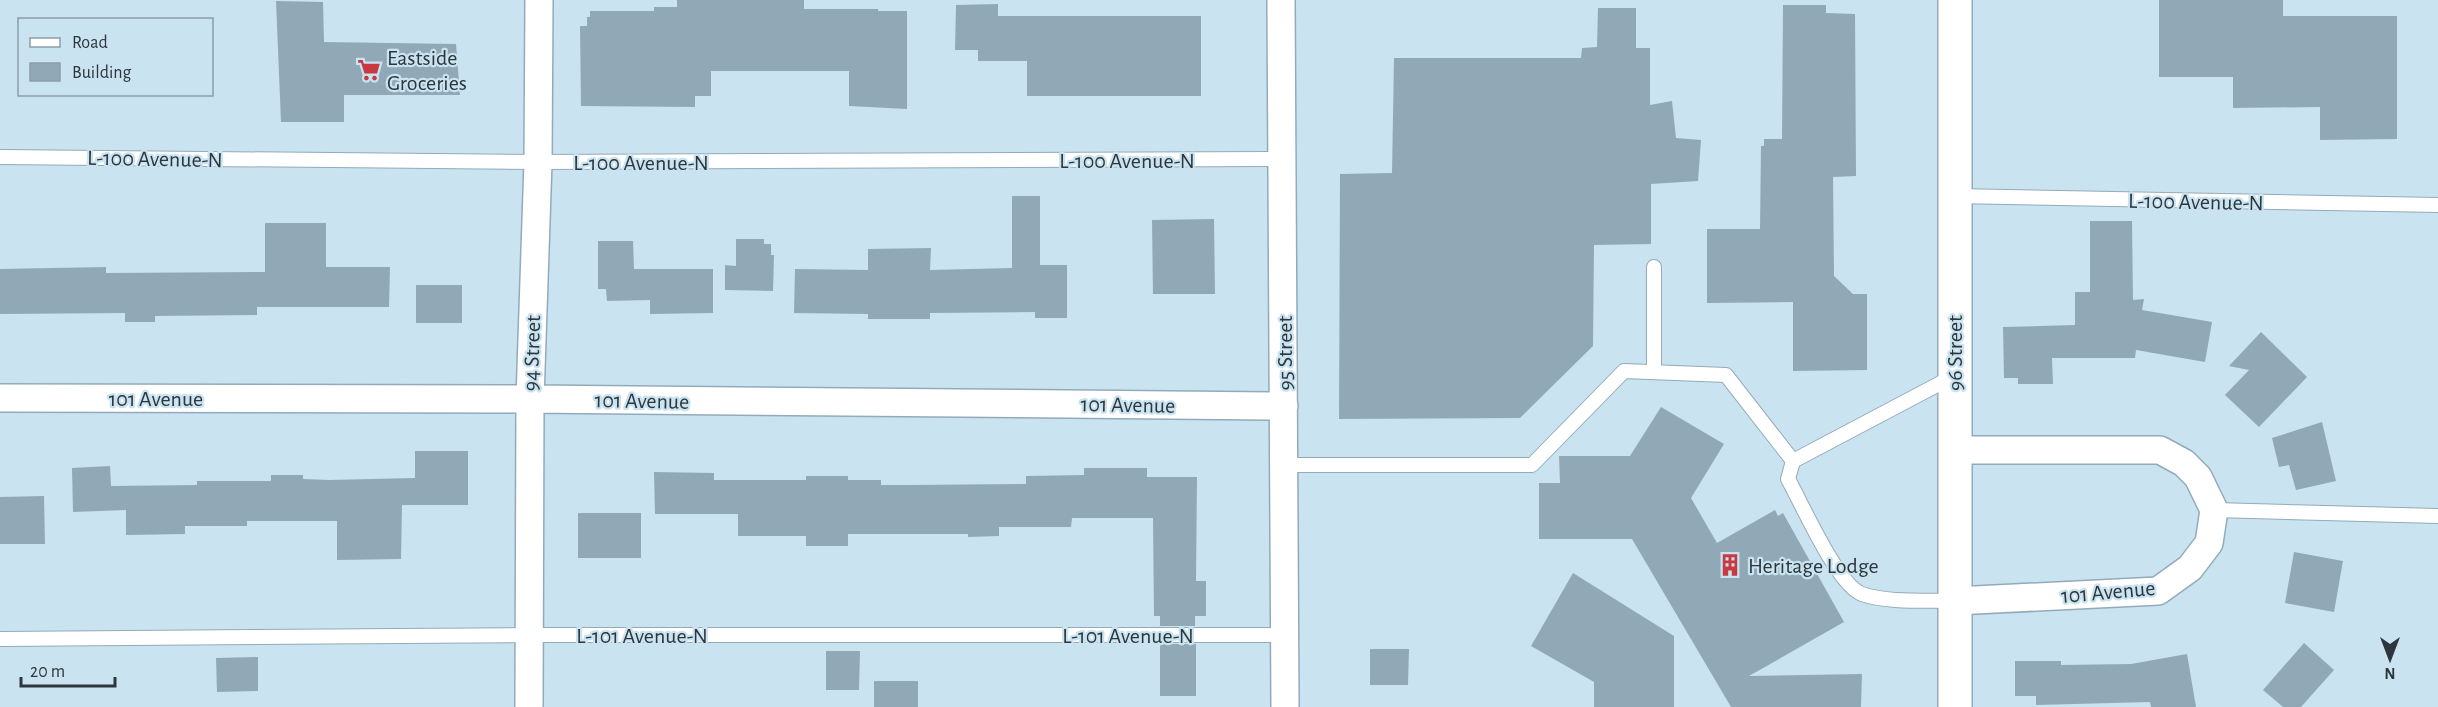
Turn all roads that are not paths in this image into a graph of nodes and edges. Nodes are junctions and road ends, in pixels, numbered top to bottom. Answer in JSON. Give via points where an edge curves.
{"nodes":[{"id":1,"x":539,"y":0,"type":"edge"},
{"id":2,"x":1281,"y":0,"type":"edge"},
{"id":3,"x":1955,"y":0,"type":"edge"},
{"id":4,"x":0,"y":157,"type":"edge"},
{"id":5,"x":1282,"y":159,"type":"junction"},
{"id":6,"x":538,"y":162,"type":"junction"},
{"id":7,"x":1954,"y":196,"type":"junction"},
{"id":8,"x":2438,"y":205,"type":"edge"},
{"id":9,"x":1654,"y":267,"type":"dead end"},
{"id":10,"x":1654,"y":372,"type":"junction"},
{"id":11,"x":1954,"y":376,"type":"junction"},
{"id":12,"x":0,"y":398,"type":"edge"},
{"id":13,"x":530,"y":399,"type":"junction"},
{"id":14,"x":1284,"y":406,"type":"junction"},
{"id":15,"x":1954,"y":450,"type":"junction"},
{"id":16,"x":1793,"y":461,"type":"junction"},
{"id":17,"x":1284,"y":465,"type":"junction"},
{"id":18,"x":2214,"y":510,"type":"junction"},
{"id":19,"x":2438,"y":516,"type":"edge"},
{"id":20,"x":1954,"y":601,"type":"junction"},
{"id":21,"x":530,"y":635,"type":"junction"},
{"id":22,"x":1284,"y":635,"type":"junction"},
{"id":23,"x":0,"y":639,"type":"edge"},
{"id":24,"x":529,"y":707,"type":"edge"},
{"id":25,"x":1285,"y":707,"type":"edge"},
{"id":26,"x":1955,"y":707,"type":"edge"}],
"edges":[{"from":1,"to":6,"type":"street","name":"94 Street"},
{"from":2,"to":5,"type":"street","name":"95 Street"},
{"from":3,"to":7,"type":"street","name":"96 Street"},
{"from":4,"to":6,"type":"lane","name":"L-100 Avenue-N"},
{"from":5,"to":6,"type":"lane","name":"L-100 Avenue-N"},
{"from":5,"to":14,"type":"street","name":"95 Street"},
{"from":6,"to":13,"type":"street","name":"94 Street"},
{"from":7,"to":8,"type":"lane","name":"L-100 Avenue-N"},
{"from":7,"to":11,"type":"street","name":"96 Street"},
{"from":9,"to":10,"type":"lane"},
{"from":10,"to":16,"type":"lane","via":[[1726,375]]},
{"from":10,"to":17,"type":"lane","via":[[1624,372],[1532,465]]},
{"from":11,"to":15,"type":"street","name":"96 Street"},
{"from":11,"to":16,"type":"lane"},
{"from":12,"to":13,"type":"street","name":"101 Avenue"},
{"from":13,"to":14,"type":"street","name":"101 Avenue"},
{"from":13,"to":21,"type":"street","name":"94 Street"},
{"from":14,"to":17,"type":"street","name":"95 Street"},
{"from":15,"to":18,"type":"street","via":[[2160,450],[2184,463],[2198,477]]},
{"from":15,"to":20,"type":"street","name":"96 Street"},
{"from":16,"to":20,"type":"lane","via":[[1788,479],[1842,578],[1860,594]]},
{"from":17,"to":22,"type":"street","name":"95 Street"},
{"from":18,"to":19,"type":"lane"},
{"from":18,"to":20,"type":"street","name":"101 Avenue","via":[[2209,543],[2190,568],[2158,591]]},
{"from":20,"to":26,"type":"street","name":"96 Street"},
{"from":21,"to":22,"type":"lane","name":"L-101 Avenue-N"},
{"from":21,"to":23,"type":"lane","name":"L-101 Avenue-N"},
{"from":21,"to":24,"type":"street","name":"94 Street"},
{"from":22,"to":25,"type":"street","name":"95 Street"}]}
